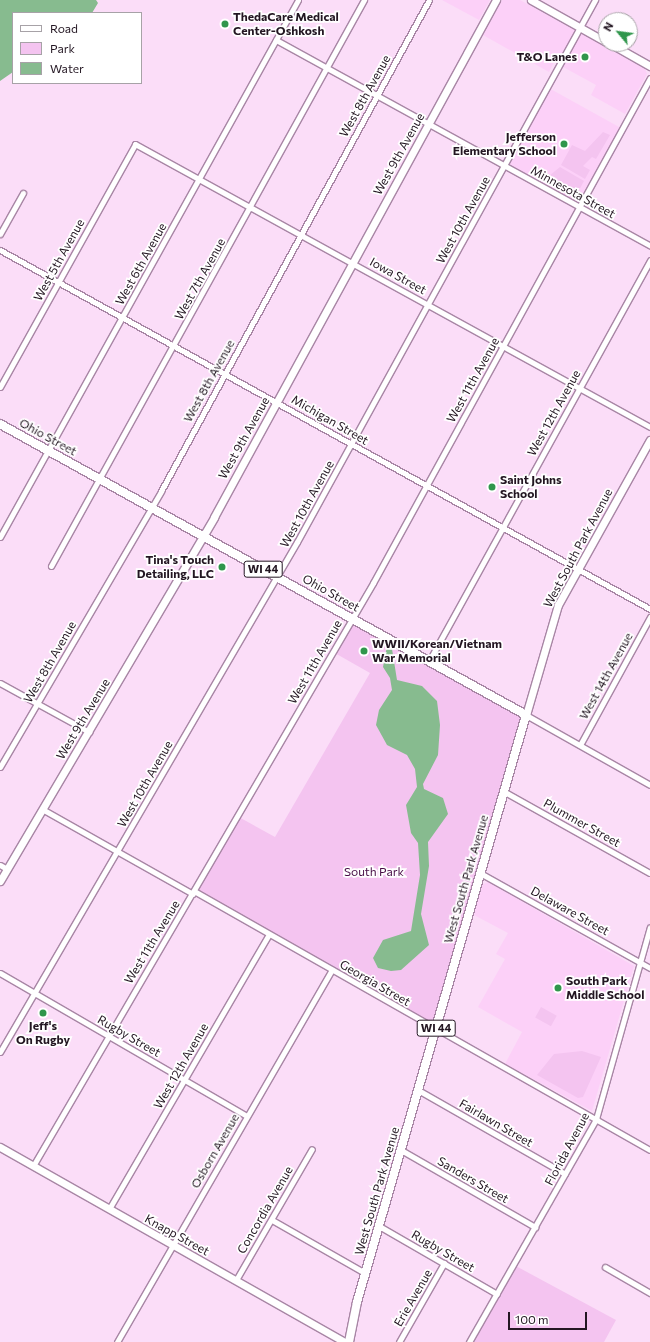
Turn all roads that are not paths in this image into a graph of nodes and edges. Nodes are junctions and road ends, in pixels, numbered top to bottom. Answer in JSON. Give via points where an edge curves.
{"nodes":[{"id":1,"x":298,"y":0,"type":"edge"},
{"id":2,"x":364,"y":0,"type":"edge"},
{"id":3,"x":429,"y":0,"type":"edge"},
{"id":4,"x":496,"y":0,"type":"edge"},
{"id":5,"x":531,"y":0,"type":"edge"},
{"id":6,"x":595,"y":0,"type":"edge"},
{"id":7,"x":580,"y":27,"type":"junction"},
{"id":8,"x":598,"y":37,"type":"edge"},
{"id":9,"x":276,"y":40,"type":"junction"},
{"id":10,"x":625,"y":52,"type":"edge"},
{"id":11,"x":650,"y":66,"type":"edge"},
{"id":12,"x":327,"y":68,"type":"junction"},
{"id":13,"x":650,"y":78,"type":"edge"},
{"id":14,"x":377,"y":95,"type":"junction"},
{"id":15,"x":429,"y":123,"type":"junction"},
{"id":16,"x":135,"y":144,"type":"joint"},
{"id":17,"x":504,"y":166,"type":"junction"},
{"id":18,"x":199,"y":179,"type":"junction"},
{"id":19,"x":23,"y":193,"type":"dead end"},
{"id":20,"x":579,"y":206,"type":"junction"},
{"id":21,"x":250,"y":208,"type":"junction"},
{"id":22,"x":0,"y":234,"type":"edge"},
{"id":23,"x":300,"y":235,"type":"junction"},
{"id":24,"x":650,"y":246,"type":"edge"},
{"id":25,"x":0,"y":250,"type":"edge"},
{"id":26,"x":650,"y":260,"type":"edge"},
{"id":27,"x":353,"y":263,"type":"junction"},
{"id":28,"x":58,"y":282,"type":"junction"},
{"id":29,"x":427,"y":304,"type":"junction"},
{"id":30,"x":123,"y":318,"type":"junction"},
{"id":31,"x":174,"y":346,"type":"junction"},
{"id":32,"x":503,"y":346,"type":"junction"},
{"id":33,"x":224,"y":374,"type":"junction"},
{"id":34,"x":0,"y":387,"type":"edge"},
{"id":35,"x":579,"y":387,"type":"junction"},
{"id":36,"x":277,"y":401,"type":"junction"},
{"id":37,"x":0,"y":424,"type":"edge"},
{"id":38,"x":650,"y":427,"type":"edge"},
{"id":39,"x":650,"y":440,"type":"edge"},
{"id":40,"x":352,"y":443,"type":"junction"},
{"id":41,"x":50,"y":452,"type":"junction"},
{"id":42,"x":100,"y":480,"type":"junction"},
{"id":43,"x":427,"y":486,"type":"junction"},
{"id":44,"x":151,"y":507,"type":"junction"},
{"id":45,"x":502,"y":527,"type":"junction"},
{"id":46,"x":203,"y":536,"type":"junction"},
{"id":47,"x":0,"y":537,"type":"edge"},
{"id":48,"x":51,"y":566,"type":"dead end"},
{"id":49,"x":578,"y":569,"type":"junction"},
{"id":50,"x":277,"y":577,"type":"junction"},
{"id":51,"x":650,"y":609,"type":"edge"},
{"id":52,"x":650,"y":617,"type":"edge"},
{"id":53,"x":352,"y":619,"type":"junction"},
{"id":54,"x":429,"y":661,"type":"junction"},
{"id":55,"x":0,"y":683,"type":"edge"},
{"id":56,"x":37,"y":704,"type":"junction"},
{"id":57,"x":526,"y":715,"type":"junction"},
{"id":58,"x":89,"y":732,"type":"junction"},
{"id":59,"x":580,"y":745,"type":"junction"},
{"id":60,"x":0,"y":767,"type":"edge"},
{"id":61,"x":650,"y":785,"type":"edge"},
{"id":62,"x":504,"y":791,"type":"junction"},
{"id":63,"x":42,"y":809,"type":"junction"},
{"id":64,"x":117,"y":852,"type":"junction"},
{"id":65,"x":0,"y":865,"type":"edge"},
{"id":66,"x":7,"y":869,"type":"junction"},
{"id":67,"x":480,"y":873,"type":"junction"},
{"id":68,"x":650,"y":873,"type":"edge"},
{"id":69,"x":0,"y":881,"type":"edge"},
{"id":70,"x":193,"y":893,"type":"junction"},
{"id":71,"x":650,"y":927,"type":"edge"},
{"id":72,"x":269,"y":934,"type":"junction"},
{"id":73,"x":640,"y":962,"type":"junction"},
{"id":74,"x":650,"y":968,"type":"edge"},
{"id":75,"x":332,"y":970,"type":"junction"},
{"id":76,"x":0,"y":973,"type":"edge"},
{"id":77,"x":35,"y":993,"type":"junction"},
{"id":78,"x":435,"y":1030,"type":"junction"},
{"id":79,"x":108,"y":1036,"type":"junction"},
{"id":80,"x":0,"y":1052,"type":"edge"},
{"id":81,"x":185,"y":1079,"type":"junction"},
{"id":82,"x":418,"y":1090,"type":"junction"},
{"id":83,"x":247,"y":1116,"type":"junction"},
{"id":84,"x":596,"y":1119,"type":"junction"},
{"id":85,"x":0,"y":1147,"type":"edge"},
{"id":86,"x":312,"y":1149,"type":"dead end"},
{"id":87,"x":401,"y":1150,"type":"junction"},
{"id":88,"x":650,"y":1150,"type":"edge"},
{"id":89,"x":33,"y":1166,"type":"junction"},
{"id":90,"x":565,"y":1174,"type":"junction"},
{"id":91,"x":109,"y":1209,"type":"junction"},
{"id":92,"x":272,"y":1220,"type":"junction"},
{"id":93,"x":379,"y":1226,"type":"junction"},
{"id":94,"x":535,"y":1227,"type":"junction"},
{"id":95,"x":173,"y":1245,"type":"junction"},
{"id":96,"x":444,"y":1263,"type":"junction"},
{"id":97,"x":605,"y":1267,"type":"dead end"},
{"id":98,"x":365,"y":1273,"type":"junction"},
{"id":99,"x":236,"y":1280,"type":"junction"},
{"id":100,"x":650,"y":1293,"type":"edge"},
{"id":101,"x":497,"y":1294,"type":"junction"},
{"id":102,"x":117,"y":1342,"type":"edge"},
{"id":103,"x":344,"y":1342,"type":"edge"},
{"id":104,"x":349,"y":1342,"type":"edge"},
{"id":105,"x":399,"y":1342,"type":"edge"},
{"id":106,"x":469,"y":1342,"type":"edge"}],
"edges":[{"from":1,"to":9,"type":"street","name":"West 6th Avenue"},
{"from":2,"to":12,"type":"street","name":"West 7th Avenue"},
{"from":3,"to":14,"type":"street","name":"West 8th Avenue"},
{"from":4,"to":15,"type":"main road","name":"West 9th Avenue"},
{"from":5,"to":7,"type":"main road"},
{"from":6,"to":7,"type":"street","name":"West 10th Avenue"},
{"from":7,"to":8,"type":"main road"},
{"from":7,"to":17,"type":"street","name":"West 10th Avenue"},
{"from":9,"to":12,"type":"street","name":"Minnesota Street"},
{"from":9,"to":18,"type":"street","name":"West 6th Avenue"},
{"from":10,"to":11,"type":"main road"},
{"from":12,"to":14,"type":"street","name":"Minnesota Street"},
{"from":12,"to":21,"type":"street","name":"West 7th Avenue"},
{"from":13,"to":20,"type":"street","name":"West 11th Avenue"},
{"from":14,"to":15,"type":"street","name":"Minnesota Street"},
{"from":14,"to":23,"type":"street","name":"West 8th Avenue"},
{"from":15,"to":17,"type":"street","name":"Minnesota Street"},
{"from":15,"to":27,"type":"main road","name":"West 9th Avenue"},
{"from":16,"to":18,"type":"street","name":"Iowa Street"},
{"from":16,"to":28,"type":"street","name":"West 5th Avenue"},
{"from":17,"to":20,"type":"street","name":"Minnesota Street"},
{"from":17,"to":29,"type":"street","name":"West 10th Avenue"},
{"from":18,"to":21,"type":"street","name":"Iowa Street"},
{"from":18,"to":30,"type":"street","name":"West 6th Avenue"},
{"from":19,"to":22,"type":"street"},
{"from":20,"to":24,"type":"street","name":"Minnesota Street"},
{"from":20,"to":32,"type":"street","name":"West 11th Avenue"},
{"from":21,"to":23,"type":"street","name":"Iowa Street"},
{"from":21,"to":31,"type":"street","name":"West 7th Avenue"},
{"from":23,"to":27,"type":"street","name":"Iowa Street"},
{"from":23,"to":33,"type":"street","name":"West 8th Avenue"},
{"from":25,"to":28,"type":"street","name":"Michigan Street"},
{"from":26,"to":35,"type":"street","name":"West 12th Avenue"},
{"from":27,"to":29,"type":"street","name":"Iowa Street"},
{"from":27,"to":36,"type":"main road","name":"West 9th Avenue"},
{"from":28,"to":30,"type":"street","name":"Michigan Street"},
{"from":28,"to":34,"type":"street","name":"West 5th Avenue"},
{"from":29,"to":32,"type":"street","name":"Iowa Street"},
{"from":29,"to":40,"type":"street","name":"West 10th Avenue"},
{"from":30,"to":31,"type":"street","name":"Michigan Street"},
{"from":30,"to":41,"type":"street","name":"West 6th Avenue"},
{"from":31,"to":33,"type":"street","name":"Michigan Street"},
{"from":31,"to":42,"type":"street","name":"West 7th Avenue"},
{"from":32,"to":35,"type":"street","name":"Iowa Street"},
{"from":32,"to":43,"type":"street","name":"West 11th Avenue"},
{"from":33,"to":36,"type":"street","name":"Michigan Street"},
{"from":33,"to":44,"type":"street","name":"West 8th Avenue"},
{"from":35,"to":38,"type":"street","name":"Iowa Street"},
{"from":35,"to":45,"type":"street","name":"West 12th Avenue"},
{"from":36,"to":40,"type":"street","name":"Michigan Street"},
{"from":36,"to":46,"type":"main road","name":"West 9th Avenue"},
{"from":37,"to":41,"type":"main road","name":"Ohio Street","number":"WI 44"},
{"from":39,"to":49,"type":"main road","name":"West South Park Avenue"},
{"from":40,"to":43,"type":"street","name":"Michigan Street"},
{"from":40,"to":50,"type":"street","name":"West 10th Avenue"},
{"from":41,"to":42,"type":"main road","name":"Ohio Street","number":"WI 44"},
{"from":41,"to":47,"type":"street","name":"West 6th Avenue"},
{"from":42,"to":44,"type":"main road","name":"Ohio Street","number":"WI 44"},
{"from":42,"to":48,"type":"street","name":"West 7th Avenue"},
{"from":43,"to":45,"type":"street","name":"Michigan Street"},
{"from":43,"to":53,"type":"street","name":"West 11th Avenue"},
{"from":44,"to":46,"type":"main road","name":"Ohio Street","number":"WI 44"},
{"from":44,"to":56,"type":"street","name":"West 8th Avenue"},
{"from":45,"to":49,"type":"street","name":"Michigan Street"},
{"from":45,"to":54,"type":"street","name":"West 12th Avenue"},
{"from":46,"to":50,"type":"main road","name":"Ohio Street","number":"WI 44"},
{"from":46,"to":58,"type":"main road","name":"West 9th Avenue"},
{"from":49,"to":51,"type":"street","name":"Michigan Street"},
{"from":49,"to":57,"type":"main road","name":"West South Park Avenue","via":[[558,605]]},
{"from":50,"to":53,"type":"main road","name":"Ohio Street","number":"WI 44"},
{"from":50,"to":64,"type":"street","name":"West 10th Avenue"},
{"from":52,"to":59,"type":"street","name":"West 14th Avenue"},
{"from":53,"to":54,"type":"main road","name":"Ohio Street","number":"WI 44"},
{"from":53,"to":70,"type":"street","name":"West 11th Avenue"},
{"from":54,"to":57,"type":"main road","name":"Ohio Street","number":"WI 44"},
{"from":55,"to":56,"type":"street"},
{"from":56,"to":58,"type":"street"},
{"from":56,"to":60,"type":"street","name":"West 8th Avenue"},
{"from":57,"to":59,"type":"street","name":"Ohio Street"},
{"from":57,"to":62,"type":"main road","name":"West South Park Avenue","number":"WI 44"},
{"from":58,"to":63,"type":"main road","name":"West 9th Avenue"},
{"from":59,"to":61,"type":"street","name":"Ohio Street"},
{"from":62,"to":67,"type":"main road","name":"West South Park Avenue","number":"WI 44"},
{"from":62,"to":68,"type":"street","name":"Plummer Street"},
{"from":63,"to":64,"type":"street","name":"Georgia Street"},
{"from":63,"to":66,"type":"main road","name":"West 9th Avenue"},
{"from":64,"to":70,"type":"street","name":"Georgia Street"},
{"from":64,"to":77,"type":"street","name":"West 10th Avenue"},
{"from":65,"to":66,"type":"street"},
{"from":66,"to":69,"type":"main road","name":"West 9th Avenue"},
{"from":67,"to":73,"type":"street","name":"Delaware Street"},
{"from":67,"to":78,"type":"main road","name":"West South Park Avenue","number":"WI 44"},
{"from":70,"to":72,"type":"street","name":"Georgia Street"},
{"from":70,"to":79,"type":"street","name":"West 11th Avenue"},
{"from":71,"to":73,"type":"street","name":"Florida Avenue"},
{"from":72,"to":75,"type":"street","name":"Georgia Street"},
{"from":72,"to":81,"type":"street","name":"West 12th Avenue"},
{"from":73,"to":74,"type":"street","name":"Delaware Street"},
{"from":73,"to":84,"type":"street","name":"Florida Avenue"},
{"from":75,"to":78,"type":"street","name":"Georgia Street"},
{"from":75,"to":83,"type":"street","name":"Osborn Avenue"},
{"from":76,"to":77,"type":"street","name":"Rugby Street"},
{"from":77,"to":79,"type":"street","name":"Rugby Street"},
{"from":77,"to":80,"type":"street","name":"West 10th Avenue"},
{"from":78,"to":82,"type":"main road","name":"West South Park Avenue","number":"WI 44"},
{"from":78,"to":84,"type":"street","name":"Georgia Street"},
{"from":79,"to":81,"type":"street","name":"Rugby Street"},
{"from":79,"to":89,"type":"street","name":"West 11th Avenue"},
{"from":81,"to":83,"type":"street","name":"Rugby Street"},
{"from":81,"to":91,"type":"street","name":"West 12th Avenue"},
{"from":82,"to":87,"type":"main road","name":"West South Park Avenue","number":"WI 44"},
{"from":82,"to":90,"type":"street","name":"Fairlawn Street"},
{"from":83,"to":95,"type":"street","name":"Osborn Avenue"},
{"from":84,"to":88,"type":"street","name":"Georgia Street"},
{"from":84,"to":90,"type":"street","name":"Florida Avenue"},
{"from":85,"to":89,"type":"main road","name":"Knapp Street"},
{"from":86,"to":92,"type":"street","name":"Concordia Avenue"},
{"from":87,"to":93,"type":"main road","name":"West South Park Avenue","number":"WI 44"},
{"from":87,"to":94,"type":"street","name":"Sanders Street"},
{"from":89,"to":91,"type":"main road","name":"Knapp Street"},
{"from":90,"to":94,"type":"street","name":"Florida Avenue"},
{"from":91,"to":95,"type":"main road","name":"Knapp Street"},
{"from":92,"to":98,"type":"street"},
{"from":92,"to":99,"type":"street","name":"Concordia Avenue"},
{"from":93,"to":96,"type":"street","name":"Rugby Street"},
{"from":93,"to":98,"type":"main road","name":"West South Park Avenue","number":"WI 44"},
{"from":94,"to":101,"type":"street","name":"Florida Avenue"},
{"from":95,"to":99,"type":"main road","name":"Knapp Street"},
{"from":95,"to":102,"type":"street","name":"Osborn Avenue"},
{"from":96,"to":101,"type":"street","name":"Rugby Street"},
{"from":96,"to":105,"type":"street","name":"Erie Avenue"},
{"from":97,"to":100,"type":"street"},
{"from":98,"to":104,"type":"main road","name":"West South Park Avenue","number":"WI 44"},
{"from":99,"to":103,"type":"main road","name":"Knapp Street"},
{"from":101,"to":106,"type":"street","name":"Florida Avenue"}]}
